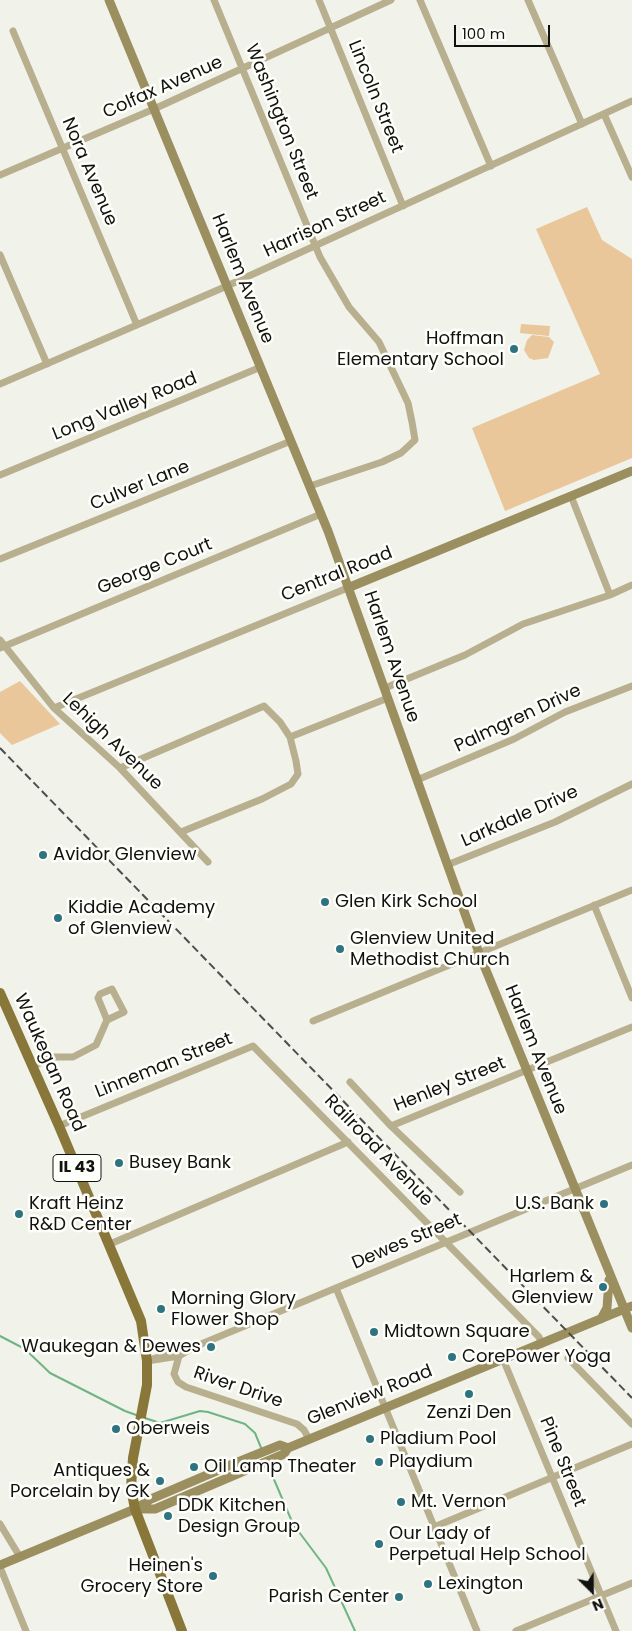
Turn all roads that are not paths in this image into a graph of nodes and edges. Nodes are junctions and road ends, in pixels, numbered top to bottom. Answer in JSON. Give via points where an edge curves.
{"nodes":[{"id":1,"x":109,"y":0,"type":"edge"},
{"id":2,"x":214,"y":0,"type":"edge"},
{"id":3,"x":318,"y":0,"type":"edge"},
{"id":4,"x":391,"y":0,"type":"edge"},
{"id":5,"x":420,"y":0,"type":"edge"},
{"id":6,"x":528,"y":0,"type":"edge"},
{"id":7,"x":330,"y":28,"type":"junction"},
{"id":8,"x":13,"y":31,"type":"dead end"},
{"id":9,"x":242,"y":68,"type":"junction"},
{"id":10,"x":632,"y":101,"type":"edge"},
{"id":11,"x":154,"y":109,"type":"junction"},
{"id":12,"x":604,"y":114,"type":"junction"},
{"id":13,"x":582,"y":124,"type":"junction"},
{"id":14,"x":62,"y":149,"type":"junction"},
{"id":15,"x":491,"y":166,"type":"junction"},
{"id":16,"x":0,"y":175,"type":"edge"},
{"id":17,"x":632,"y":177,"type":"edge"},
{"id":18,"x":403,"y":206,"type":"junction"},
{"id":19,"x":316,"y":246,"type":"junction"},
{"id":20,"x":0,"y":255,"type":"edge"},
{"id":21,"x":227,"y":286,"type":"junction"},
{"id":22,"x":137,"y":325,"type":"junction"},
{"id":23,"x":47,"y":364,"type":"junction"},
{"id":24,"x":260,"y":367,"type":"junction"},
{"id":25,"x":0,"y":384,"type":"edge"},
{"id":26,"x":291,"y":441,"type":"junction"},
{"id":27,"x":632,"y":472,"type":"edge"},
{"id":28,"x":0,"y":474,"type":"edge"},
{"id":29,"x":310,"y":486,"type":"junction"},
{"id":30,"x":571,"y":496,"type":"junction"},
{"id":31,"x":322,"y":514,"type":"junction"},
{"id":32,"x":0,"y":560,"type":"edge"},
{"id":33,"x":632,"y":585,"type":"edge"},
{"id":34,"x":350,"y":588,"type":"junction"},
{"id":35,"x":610,"y":596,"type":"junction"},
{"id":36,"x":1,"y":644,"type":"edge"},
{"id":37,"x":632,"y":686,"type":"edge"},
{"id":38,"x":385,"y":688,"type":"junction"},
{"id":39,"x":388,"y":698,"type":"junction"},
{"id":40,"x":54,"y":708,"type":"junction"},
{"id":41,"x":290,"y":737,"type":"junction"},
{"id":42,"x":120,"y":768,"type":"junction"},
{"id":43,"x":417,"y":780,"type":"junction"},
{"id":44,"x":632,"y":784,"type":"edge"},
{"id":45,"x":181,"y":832,"type":"junction"},
{"id":46,"x":208,"y":862,"type":"dead end"},
{"id":47,"x":447,"y":865,"type":"junction"},
{"id":48,"x":632,"y":890,"type":"edge"},
{"id":49,"x":594,"y":905,"type":"junction"},
{"id":50,"x":479,"y":953,"type":"junction"},
{"id":51,"x":0,"y":993,"type":"edge"},
{"id":52,"x":632,"y":998,"type":"edge"},
{"id":53,"x":107,"y":1020,"type":"junction"},
{"id":54,"x":313,"y":1021,"type":"dead end"},
{"id":55,"x":632,"y":1027,"type":"edge"},
{"id":56,"x":253,"y":1046,"type":"joint"},
{"id":57,"x":33,"y":1066,"type":"junction"},
{"id":58,"x":525,"y":1071,"type":"junction"},
{"id":59,"x":350,"y":1082,"type":"dead end"},
{"id":60,"x":59,"y":1126,"type":"junction"},
{"id":61,"x":391,"y":1126,"type":"junction"},
{"id":62,"x":348,"y":1142,"type":"junction"},
{"id":63,"x":632,"y":1165,"type":"edge"},
{"id":64,"x":574,"y":1188,"type":"junction"},
{"id":65,"x":460,"y":1192,"type":"dead end"},
{"id":66,"x":445,"y":1242,"type":"junction"},
{"id":67,"x":110,"y":1244,"type":"junction"},
{"id":68,"x":609,"y":1272,"type":"junction"},
{"id":69,"x":336,"y":1288,"type":"junction"},
{"id":70,"x":628,"y":1308,"type":"edge"},
{"id":71,"x":601,"y":1319,"type":"junction"},
{"id":72,"x":632,"y":1328,"type":"edge"},
{"id":73,"x":542,"y":1344,"type":"junction"},
{"id":74,"x":194,"y":1346,"type":"junction"},
{"id":75,"x":179,"y":1356,"type":"junction"},
{"id":76,"x":568,"y":1358,"type":"dead end"},
{"id":77,"x":504,"y":1359,"type":"junction"},
{"id":78,"x":147,"y":1361,"type":"junction"},
{"id":79,"x":385,"y":1408,"type":"junction"},
{"id":80,"x":632,"y":1424,"type":"edge"},
{"id":81,"x":309,"y":1439,"type":"junction"},
{"id":82,"x":632,"y":1444,"type":"edge"},
{"id":83,"x":288,"y":1448,"type":"junction"},
{"id":84,"x":552,"y":1477,"type":"junction"},
{"id":85,"x":135,"y":1509,"type":"junction"},
{"id":86,"x":0,"y":1524,"type":"edge"},
{"id":87,"x":434,"y":1527,"type":"junction"},
{"id":88,"x":20,"y":1557,"type":"junction"},
{"id":89,"x":0,"y":1566,"type":"edge"},
{"id":90,"x":632,"y":1583,"type":"edge"},
{"id":91,"x":601,"y":1595,"type":"junction"},
{"id":92,"x":26,"y":1631,"type":"edge"},
{"id":93,"x":182,"y":1631,"type":"edge"},
{"id":94,"x":477,"y":1631,"type":"edge"},
{"id":95,"x":516,"y":1631,"type":"edge"},
{"id":96,"x":616,"y":1631,"type":"edge"}],
"edges":[{"from":1,"to":11,"type":"main road","name":"Harlem Avenue"},
{"from":2,"to":9,"type":"street","name":"Washington Street"},
{"from":3,"to":7,"type":"street","name":"Lincoln Street"},
{"from":4,"to":7,"type":"street","name":"Colfax Avenue"},
{"from":5,"to":15,"type":"street"},
{"from":6,"to":13,"type":"street"},
{"from":7,"to":9,"type":"street","name":"Colfax Avenue"},
{"from":7,"to":18,"type":"street","name":"Lincoln Street"},
{"from":8,"to":14,"type":"street","name":"Nora Avenue"},
{"from":9,"to":11,"type":"street","name":"Colfax Avenue"},
{"from":9,"to":19,"type":"street","name":"Washington Street"},
{"from":10,"to":12,"type":"street","name":"Harrison Street"},
{"from":11,"to":14,"type":"street","name":"Colfax Avenue"},
{"from":11,"to":21,"type":"main road","name":"Harlem Avenue"},
{"from":12,"to":13,"type":"street","name":"Harrison Street"},
{"from":12,"to":17,"type":"street"},
{"from":13,"to":15,"type":"street","name":"Harrison Street"},
{"from":14,"to":16,"type":"street","name":"Colfax Avenue"},
{"from":14,"to":22,"type":"street","name":"Nora Avenue"},
{"from":15,"to":18,"type":"street","name":"Harrison Street"},
{"from":18,"to":19,"type":"street","name":"Harrison Street"},
{"from":19,"to":21,"type":"street","name":"Harrison Street"},
{"from":19,"to":29,"type":"street","name":"Washington Street","via":[[350,307],[379,342],[408,402],[415,440],[401,454]]},
{"from":20,"to":23,"type":"street"},
{"from":21,"to":22,"type":"street","name":"Harrison Street"},
{"from":21,"to":24,"type":"main road","name":"Harlem Avenue"},
{"from":22,"to":23,"type":"street","name":"Harrison Street"},
{"from":23,"to":25,"type":"street","name":"Harrison Street"},
{"from":24,"to":26,"type":"main road","name":"Harlem Avenue"},
{"from":24,"to":28,"type":"street","name":"Long Valley Road"},
{"from":26,"to":29,"type":"main road","name":"Harlem Avenue"},
{"from":26,"to":32,"type":"street","name":"Culver Lane"},
{"from":27,"to":30,"type":"main road","name":"Central Road"},
{"from":29,"to":31,"type":"main road","name":"Harlem Avenue"},
{"from":30,"to":34,"type":"main road","name":"Central Road"},
{"from":30,"to":35,"type":"street"},
{"from":31,"to":34,"type":"main road","name":"Harlem Avenue"},
{"from":31,"to":36,"type":"street","name":"George Court"},
{"from":33,"to":35,"type":"street"},
{"from":34,"to":38,"type":"main road","name":"Harlem Avenue"},
{"from":34,"to":40,"type":"street","name":"Central Road"},
{"from":35,"to":38,"type":"street","via":[[523,624],[465,655]]},
{"from":36,"to":40,"type":"street","name":"Lehigh Avenue"},
{"from":37,"to":43,"type":"street","name":"Palmgren Drive","via":[[565,712],[514,739]]},
{"from":38,"to":39,"type":"main road","name":"Harlem Avenue"},
{"from":39,"to":41,"type":"street"},
{"from":39,"to":43,"type":"main road","name":"Harlem Avenue"},
{"from":40,"to":42,"type":"street","name":"Lehigh Avenue"},
{"from":41,"to":42,"type":"street","via":[[264,706]]},
{"from":41,"to":45,"type":"street","via":[[298,774],[291,784]]},
{"from":42,"to":45,"type":"street","name":"Lehigh Avenue"},
{"from":43,"to":47,"type":"main road","name":"Harlem Avenue"},
{"from":44,"to":47,"type":"street","name":"Larkdale Drive","via":[[555,822]]},
{"from":45,"to":46,"type":"street","name":"Lehigh Avenue"},
{"from":47,"to":50,"type":"main road","name":"Harlem Avenue"},
{"from":48,"to":49,"type":"street"},
{"from":49,"to":50,"type":"street"},
{"from":49,"to":52,"type":"street"},
{"from":50,"to":54,"type":"street"},
{"from":50,"to":58,"type":"main road","name":"Harlem Avenue"},
{"from":51,"to":57,"type":"main road","name":"Waukegan Road","number":"IL 43"},
{"from":53,"to":53,"type":"street","via":[[124,1012],[112,989],[98,998]]},
{"from":53,"to":57,"type":"street","via":[[99,1040],[91,1049],[69,1058],[53,1057]]},
{"from":55,"to":58,"type":"street","name":"Henley Street"},
{"from":56,"to":60,"type":"street","name":"Linneman Street"},
{"from":56,"to":62,"type":"street","name":"Railroad Avenue"},
{"from":57,"to":60,"type":"main road","name":"Waukegan Road","number":"IL 43"},
{"from":58,"to":61,"type":"street","name":"Henley Street"},
{"from":58,"to":64,"type":"main road","name":"Harlem Avenue"},
{"from":59,"to":61,"type":"street"},
{"from":60,"to":67,"type":"main road","name":"Waukegan Road","number":"IL 43"},
{"from":61,"to":65,"type":"street"},
{"from":62,"to":66,"type":"street","name":"Railroad Avenue"},
{"from":62,"to":67,"type":"street"},
{"from":63,"to":64,"type":"street","name":"Dewes Street"},
{"from":64,"to":66,"type":"street","name":"Dewes Street"},
{"from":64,"to":68,"type":"main road","name":"Harlem Avenue"},
{"from":66,"to":69,"type":"street","name":"Dewes Street"},
{"from":66,"to":73,"type":"street","name":"Railroad Avenue","via":[[539,1337]]},
{"from":67,"to":78,"type":"main road","name":"Waukegan Road","number":"IL 43","via":[[141,1321]]},
{"from":68,"to":70,"type":"main road","name":"Harlem Avenue"},
{"from":68,"to":71,"type":"main road","via":[[609,1301]]},
{"from":69,"to":74,"type":"street","name":"Dewes Street"},
{"from":69,"to":79,"type":"street"},
{"from":70,"to":71,"type":"main road","name":"Glenview Road"},
{"from":70,"to":72,"type":"main road","name":"Harlem Avenue"},
{"from":71,"to":73,"type":"main road","name":"Glenview Road"},
{"from":73,"to":77,"type":"main road","name":"Glenview Road"},
{"from":74,"to":75,"type":"street","name":"Dewes Street"},
{"from":74,"to":78,"type":"street","name":"Dewes Street"},
{"from":75,"to":78,"type":"street","name":"Dewes Street"},
{"from":75,"to":81,"type":"street","name":"River Drive","via":[[174,1374],[178,1382],[290,1421],[304,1430]]},
{"from":76,"to":80,"type":"street"},
{"from":77,"to":79,"type":"main road","name":"Glenview Road"},
{"from":77,"to":84,"type":"street","name":"Pine Street"},
{"from":78,"to":85,"type":"main road","name":"Waukegan Road","number":"IL 43","via":[[143,1411],[133,1458],[131,1488]]},
{"from":79,"to":81,"type":"main road","name":"Glenview Road"},
{"from":79,"to":87,"type":"street"},
{"from":81,"to":83,"type":"main road","name":"Glenview Road"},
{"from":82,"to":84,"type":"street"},
{"from":83,"to":85,"type":"main road","name":"Glenview Road","via":[[280,1445],[271,1448],[151,1499]]},
{"from":83,"to":85,"type":"main road","name":"Glenview Road","via":[[284,1454],[155,1509]]},
{"from":84,"to":87,"type":"street"},
{"from":84,"to":91,"type":"street","name":"Pine Street"},
{"from":85,"to":88,"type":"main road","name":"Glenview Road"},
{"from":85,"to":93,"type":"main road","name":"Waukegan Road","number":"IL 43"},
{"from":86,"to":88,"type":"street"},
{"from":87,"to":94,"type":"street"},
{"from":88,"to":89,"type":"main road","name":"Glenview Road"},
{"from":89,"to":92,"type":"street"},
{"from":90,"to":91,"type":"street"},
{"from":91,"to":95,"type":"street"},
{"from":91,"to":96,"type":"street","name":"Pine Street"}]}
